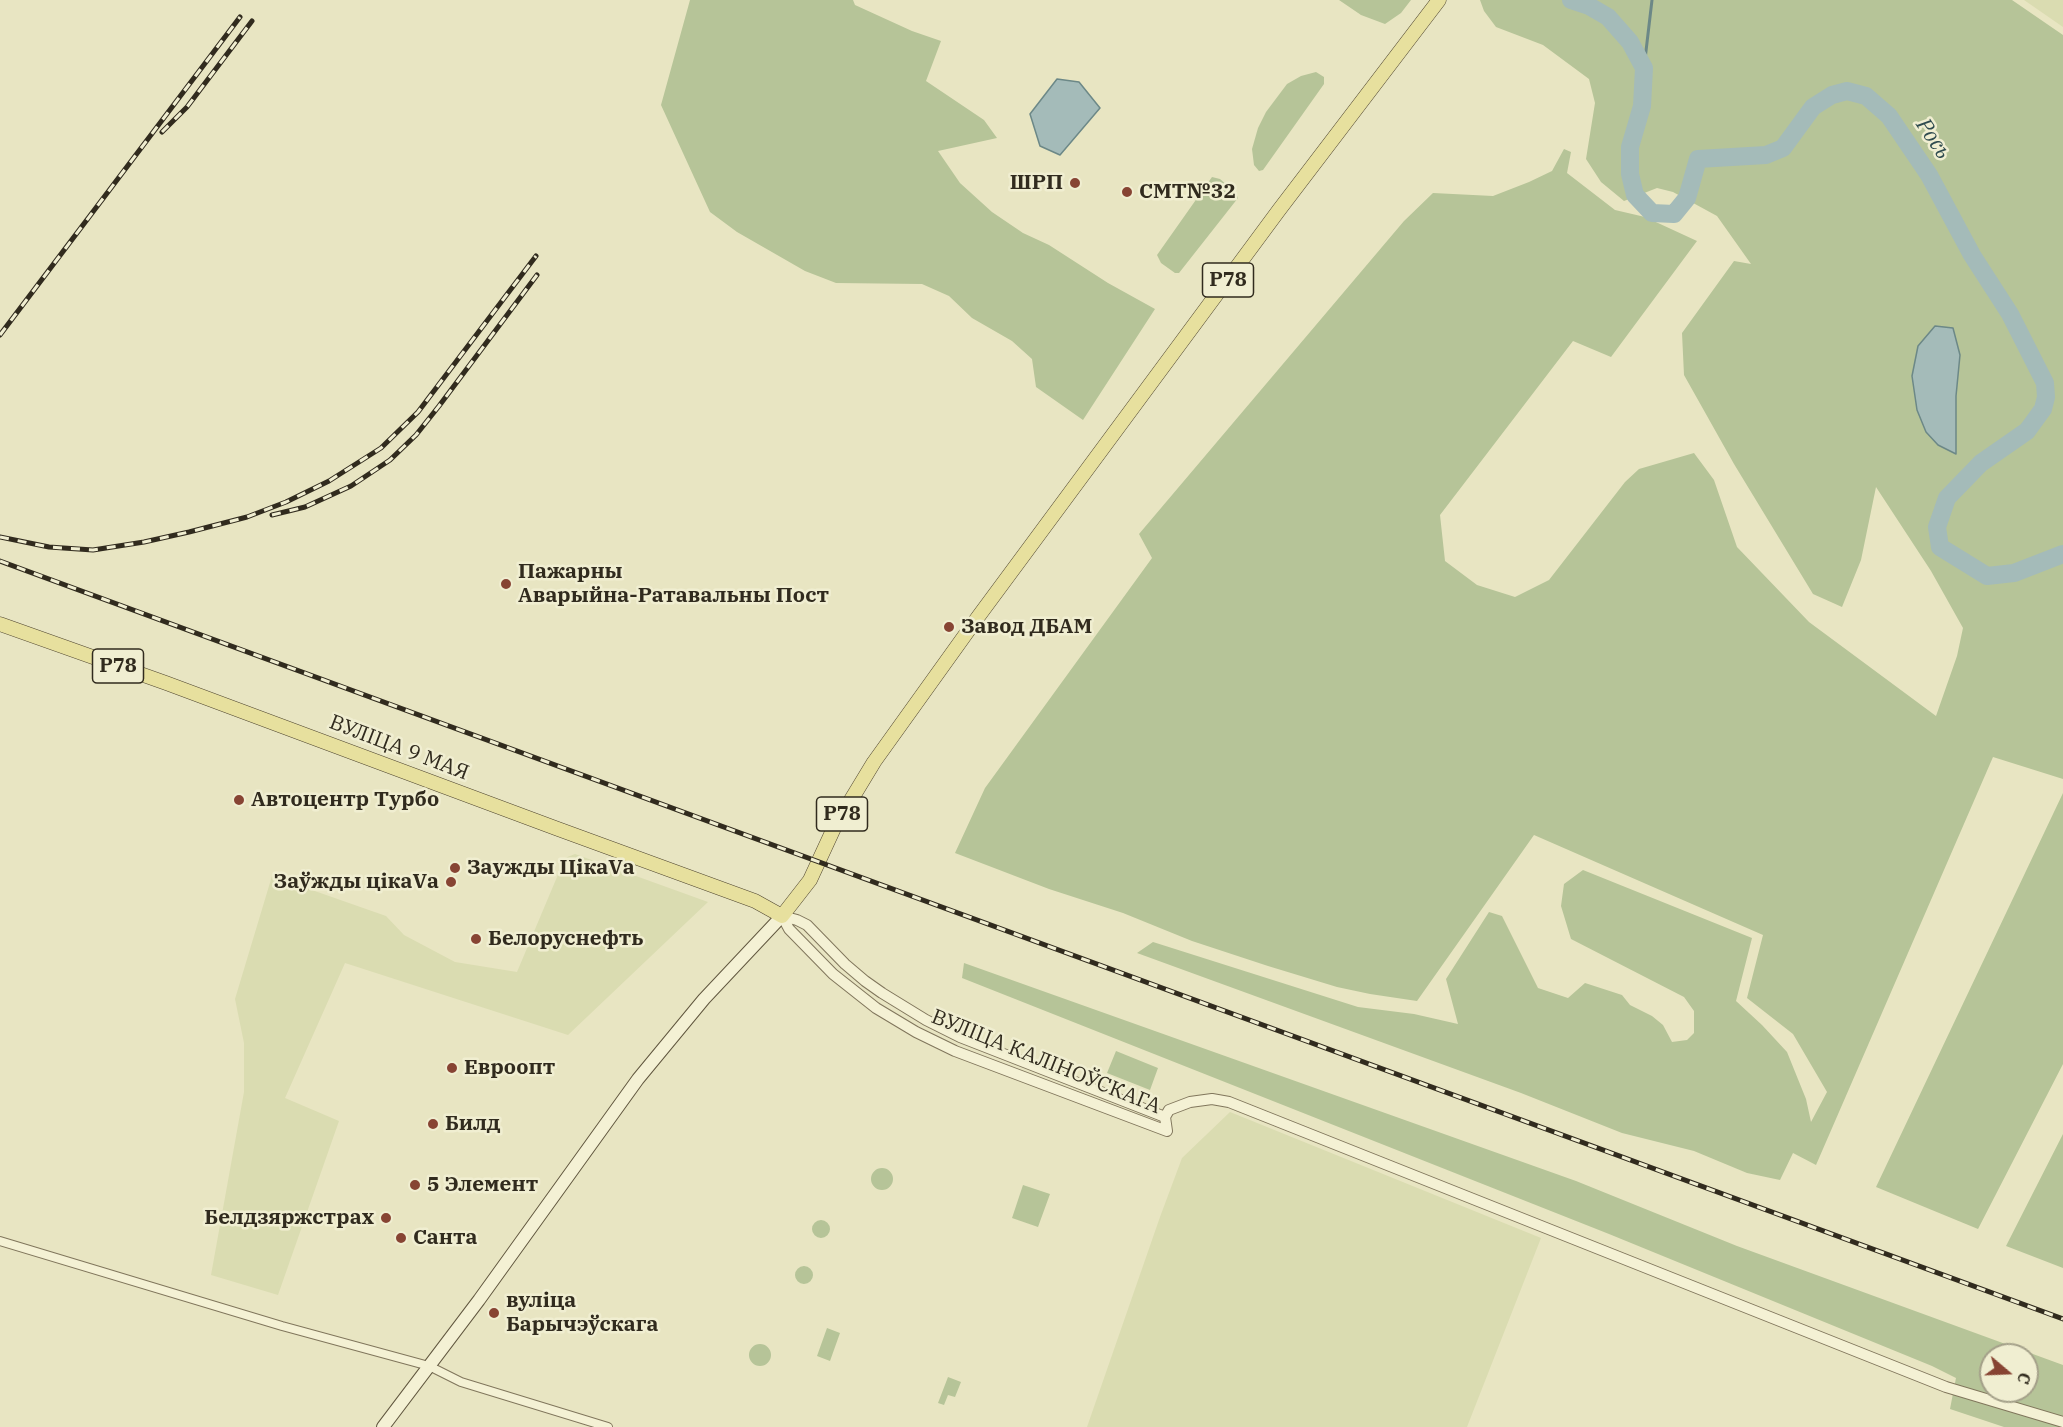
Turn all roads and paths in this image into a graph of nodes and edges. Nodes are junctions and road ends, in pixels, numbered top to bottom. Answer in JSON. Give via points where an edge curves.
{"nodes":[{"id":1,"x":1439,"y":0,"type":"edge"},
{"id":2,"x":0,"y":624,"type":"edge"},
{"id":3,"x":782,"y":916,"type":"junction"},
{"id":4,"x":1165,"y":1117,"type":"junction"},
{"id":5,"x":0,"y":1240,"type":"edge"},
{"id":6,"x":429,"y":1366,"type":"junction"},
{"id":7,"x":2063,"y":1422,"type":"edge"},
{"id":8,"x":383,"y":1427,"type":"edge"},
{"id":9,"x":608,"y":1427,"type":"edge"}],
"edges":[{"from":1,"to":3,"type":"main road","number":"Р78","via":[[978,617],[874,762],[834,828],[810,880]]},
{"from":2,"to":3,"type":"main road","name":"ВУЛІЦА 9 МАЯ","number":"Р78","via":[[755,901]]},
{"from":3,"to":4,"type":"street","name":"ВУЛІЦА КАЛІНОЎСКАГА","via":[[807,925],[865,981],[926,1020]]},
{"from":3,"to":4,"type":"street","name":"ВУЛІЦА КАЛІНОЎСКАГА","via":[[789,929],[833,974],[876,1008],[916,1032],[955,1051],[1167,1131]]},
{"from":3,"to":6,"type":"main road","via":[[704,999],[638,1079]]},
{"from":4,"to":7,"type":"street","via":[[1169,1110],[1190,1102],[1229,1102],[1952,1389]]},
{"from":5,"to":6,"type":"street"},
{"from":6,"to":8,"type":"main road"},
{"from":6,"to":9,"type":"street","via":[[461,1382]]}]}
